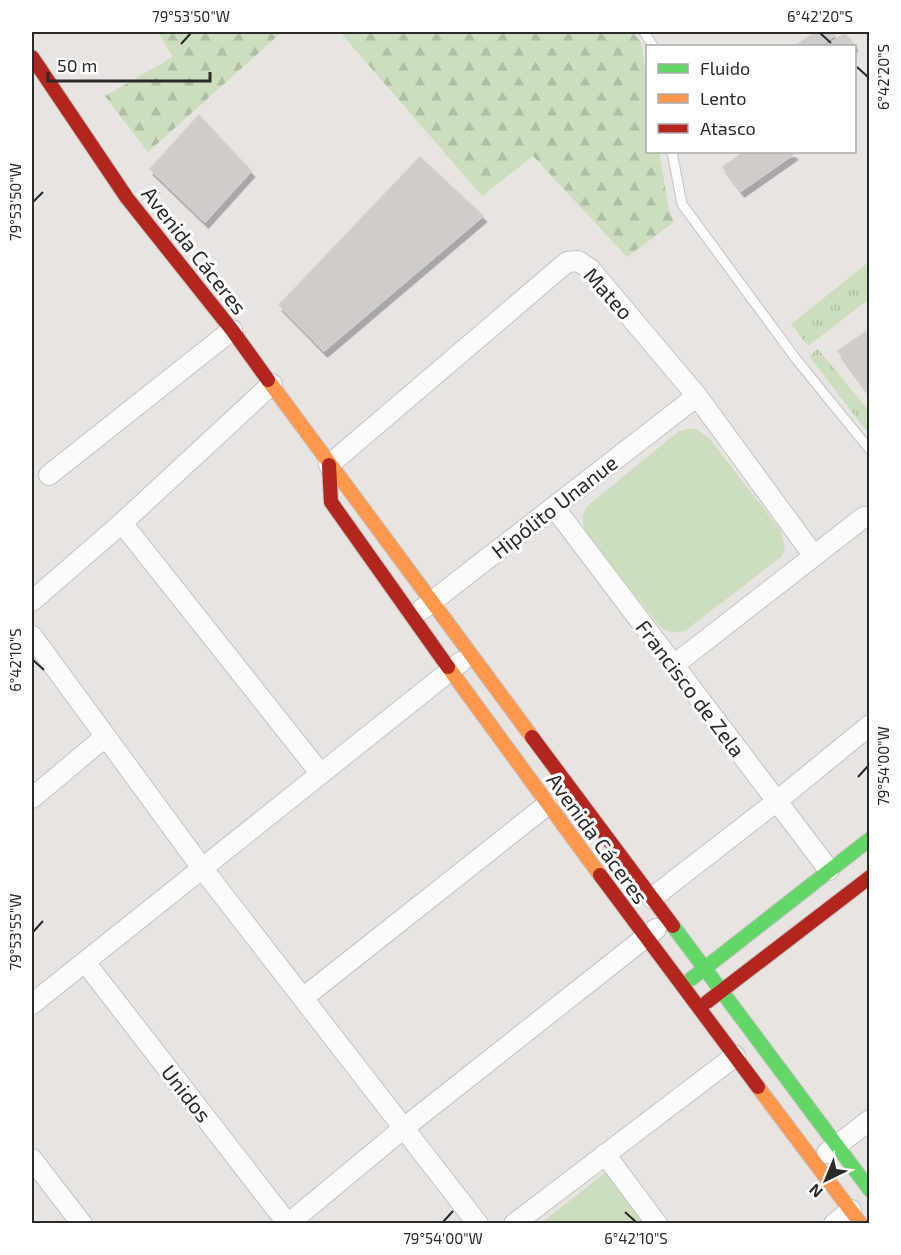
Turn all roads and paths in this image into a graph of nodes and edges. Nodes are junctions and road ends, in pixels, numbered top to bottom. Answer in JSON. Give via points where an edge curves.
{"nodes":[{"id":1,"x":644,"y":32,"type":"edge"},
{"id":2,"x":652,"y":45,"type":"edge"},
{"id":3,"x":32,"y":57,"type":"edge"},
{"id":4,"x":672,"y":153,"type":"edge"},
{"id":5,"x":232,"y":330,"type":"junction"},
{"id":6,"x":272,"y":384,"type":"junction"},
{"id":7,"x":697,"y":396,"type":"junction"},
{"id":8,"x":870,"y":450,"type":"edge"},
{"id":9,"x":330,"y":465,"type":"junction"},
{"id":10,"x":49,"y":475,"type":"dead end"},
{"id":11,"x":554,"y":507,"type":"junction"},
{"id":12,"x":864,"y":517,"type":"dead end"},
{"id":13,"x":122,"y":523,"type":"junction"},
{"id":14,"x":814,"y":556,"type":"junction"},
{"id":15,"x":32,"y":601,"type":"edge"},
{"id":16,"x":432,"y":602,"type":"junction"},
{"id":17,"x":412,"y":618,"type":"junction"},
{"id":18,"x":32,"y":636,"type":"edge"},
{"id":19,"x":471,"y":654,"type":"junction"},
{"id":20,"x":674,"y":665,"type":"junction"},
{"id":21,"x":451,"y":670,"type":"junction"},
{"id":22,"x":870,"y":725,"type":"edge"},
{"id":23,"x":105,"y":737,"type":"junction"},
{"id":24,"x":321,"y":774,"type":"junction"},
{"id":25,"x":32,"y":798,"type":"edge"},
{"id":26,"x":777,"y":801,"type":"junction"},
{"id":27,"x":547,"y":805,"type":"junction"},
{"id":28,"x":870,"y":839,"type":"edge"},
{"id":29,"x":202,"y":868,"type":"junction"},
{"id":30,"x":829,"y":870,"type":"junction"},
{"id":31,"x":870,"y":877,"type":"edge"},
{"id":32,"x":652,"y":898,"type":"junction"},
{"id":33,"x":668,"y":919,"type":"junction"},
{"id":34,"x":645,"y":937,"type":"junction"},
{"id":35,"x":85,"y":962,"type":"junction"},
{"id":36,"x":705,"y":968,"type":"junction"},
{"id":37,"x":682,"y":986,"type":"junction"},
{"id":38,"x":722,"y":991,"type":"junction"},
{"id":39,"x":303,"y":998,"type":"junction"},
{"id":40,"x":32,"y":1004,"type":"edge"},
{"id":41,"x":699,"y":1008,"type":"junction"},
{"id":42,"x":735,"y":1056,"type":"junction"},
{"id":43,"x":870,"y":1119,"type":"edge"},
{"id":44,"x":405,"y":1127,"type":"junction"},
{"id":45,"x":837,"y":1146,"type":"junction"},
{"id":46,"x":605,"y":1154,"type":"junction"},
{"id":47,"x":32,"y":1160,"type":"edge"},
{"id":48,"x":815,"y":1162,"type":"junction"},
{"id":49,"x":870,"y":1190,"type":"edge"},
{"id":50,"x":856,"y":1217,"type":"edge"},
{"id":51,"x":288,"y":1223,"type":"edge"},
{"id":52,"x":82,"y":1224,"type":"edge"},
{"id":53,"x":478,"y":1224,"type":"edge"},
{"id":54,"x":514,"y":1224,"type":"edge"},
{"id":55,"x":657,"y":1224,"type":"edge"},
{"id":56,"x":834,"y":1224,"type":"edge"}],
"edges":[{"from":1,"to":2,"type":"lane"},
{"from":3,"to":5,"type":"street","name":"Avenida Cáceres","via":[[127,198]]},
{"from":4,"to":8,"type":"lane","via":[[682,204],[796,359]]},
{"from":5,"to":6,"type":"street","name":"Avenida Cáceres"},
{"from":5,"to":10,"type":"street"},
{"from":6,"to":9,"type":"street","name":"Avenida Cáceres"},
{"from":6,"to":13,"type":"street"},
{"from":7,"to":9,"type":"street","name":"Mateo","via":[[590,269],[578,261],[567,262]]},
{"from":7,"to":11,"type":"street","name":"Hipólito Unanue"},
{"from":7,"to":14,"type":"street","name":"Mateo"},
{"from":9,"to":16,"type":"street","name":"Avenida Cáceres"},
{"from":9,"to":17,"type":"street","name":"Avenida Cáceres","via":[[331,502]]},
{"from":11,"to":16,"type":"street","name":"Hipólito Unanue"},
{"from":11,"to":20,"type":"street","name":"Francisco de Zela"},
{"from":12,"to":14,"type":"street"},
{"from":13,"to":15,"type":"street"},
{"from":13,"to":24,"type":"street"},
{"from":14,"to":20,"type":"street"},
{"from":16,"to":17,"type":"street","name":"Hipólito Unanue"},
{"from":16,"to":19,"type":"street","name":"Avenida Cáceres"},
{"from":17,"to":21,"type":"street","name":"Avenida Cáceres"},
{"from":18,"to":23,"type":"street"},
{"from":19,"to":21,"type":"street"},
{"from":19,"to":32,"type":"street","name":"Avenida Cáceres"},
{"from":20,"to":26,"type":"street","name":"Francisco de Zela"},
{"from":21,"to":24,"type":"street"},
{"from":21,"to":27,"type":"street","name":"Avenida Cáceres"},
{"from":22,"to":26,"type":"street"},
{"from":23,"to":25,"type":"street"},
{"from":23,"to":29,"type":"street"},
{"from":24,"to":29,"type":"street"},
{"from":26,"to":30,"type":"street","name":"Francisco de Zela"},
{"from":26,"to":32,"type":"street"},
{"from":27,"to":34,"type":"street","name":"Avenida Cáceres"},
{"from":27,"to":39,"type":"street"},
{"from":28,"to":30,"type":"street"},
{"from":29,"to":35,"type":"street"},
{"from":29,"to":39,"type":"street"},
{"from":30,"to":36,"type":"street"},
{"from":31,"to":38,"type":"street"},
{"from":32,"to":33,"type":"street","name":"Avenida Cáceres"},
{"from":33,"to":34,"type":"street"},
{"from":33,"to":36,"type":"street","name":"Avenida Cáceres"},
{"from":34,"to":37,"type":"street","name":"Avenida Cáceres"},
{"from":34,"to":44,"type":"street"},
{"from":35,"to":40,"type":"street"},
{"from":35,"to":51,"type":"street","name":"Unidos"},
{"from":36,"to":37,"type":"street"},
{"from":36,"to":38,"type":"street","name":"Avenida Cáceres"},
{"from":37,"to":41,"type":"street","name":"Avenida Cáceres"},
{"from":38,"to":41,"type":"street"},
{"from":38,"to":45,"type":"street","name":"Avenida Cáceres"},
{"from":39,"to":44,"type":"street"},
{"from":41,"to":42,"type":"street","name":"Avenida Cáceres"},
{"from":42,"to":46,"type":"street"},
{"from":42,"to":48,"type":"street","name":"Avenida Cáceres"},
{"from":43,"to":45,"type":"street"},
{"from":44,"to":51,"type":"street"},
{"from":44,"to":53,"type":"street"},
{"from":45,"to":48,"type":"street"},
{"from":45,"to":49,"type":"street","name":"Avenida Cáceres"},
{"from":46,"to":54,"type":"street"},
{"from":46,"to":55,"type":"street"},
{"from":47,"to":52,"type":"street"},
{"from":48,"to":50,"type":"street","name":"Avenida Cáceres"},
{"from":50,"to":56,"type":"street"}]}
